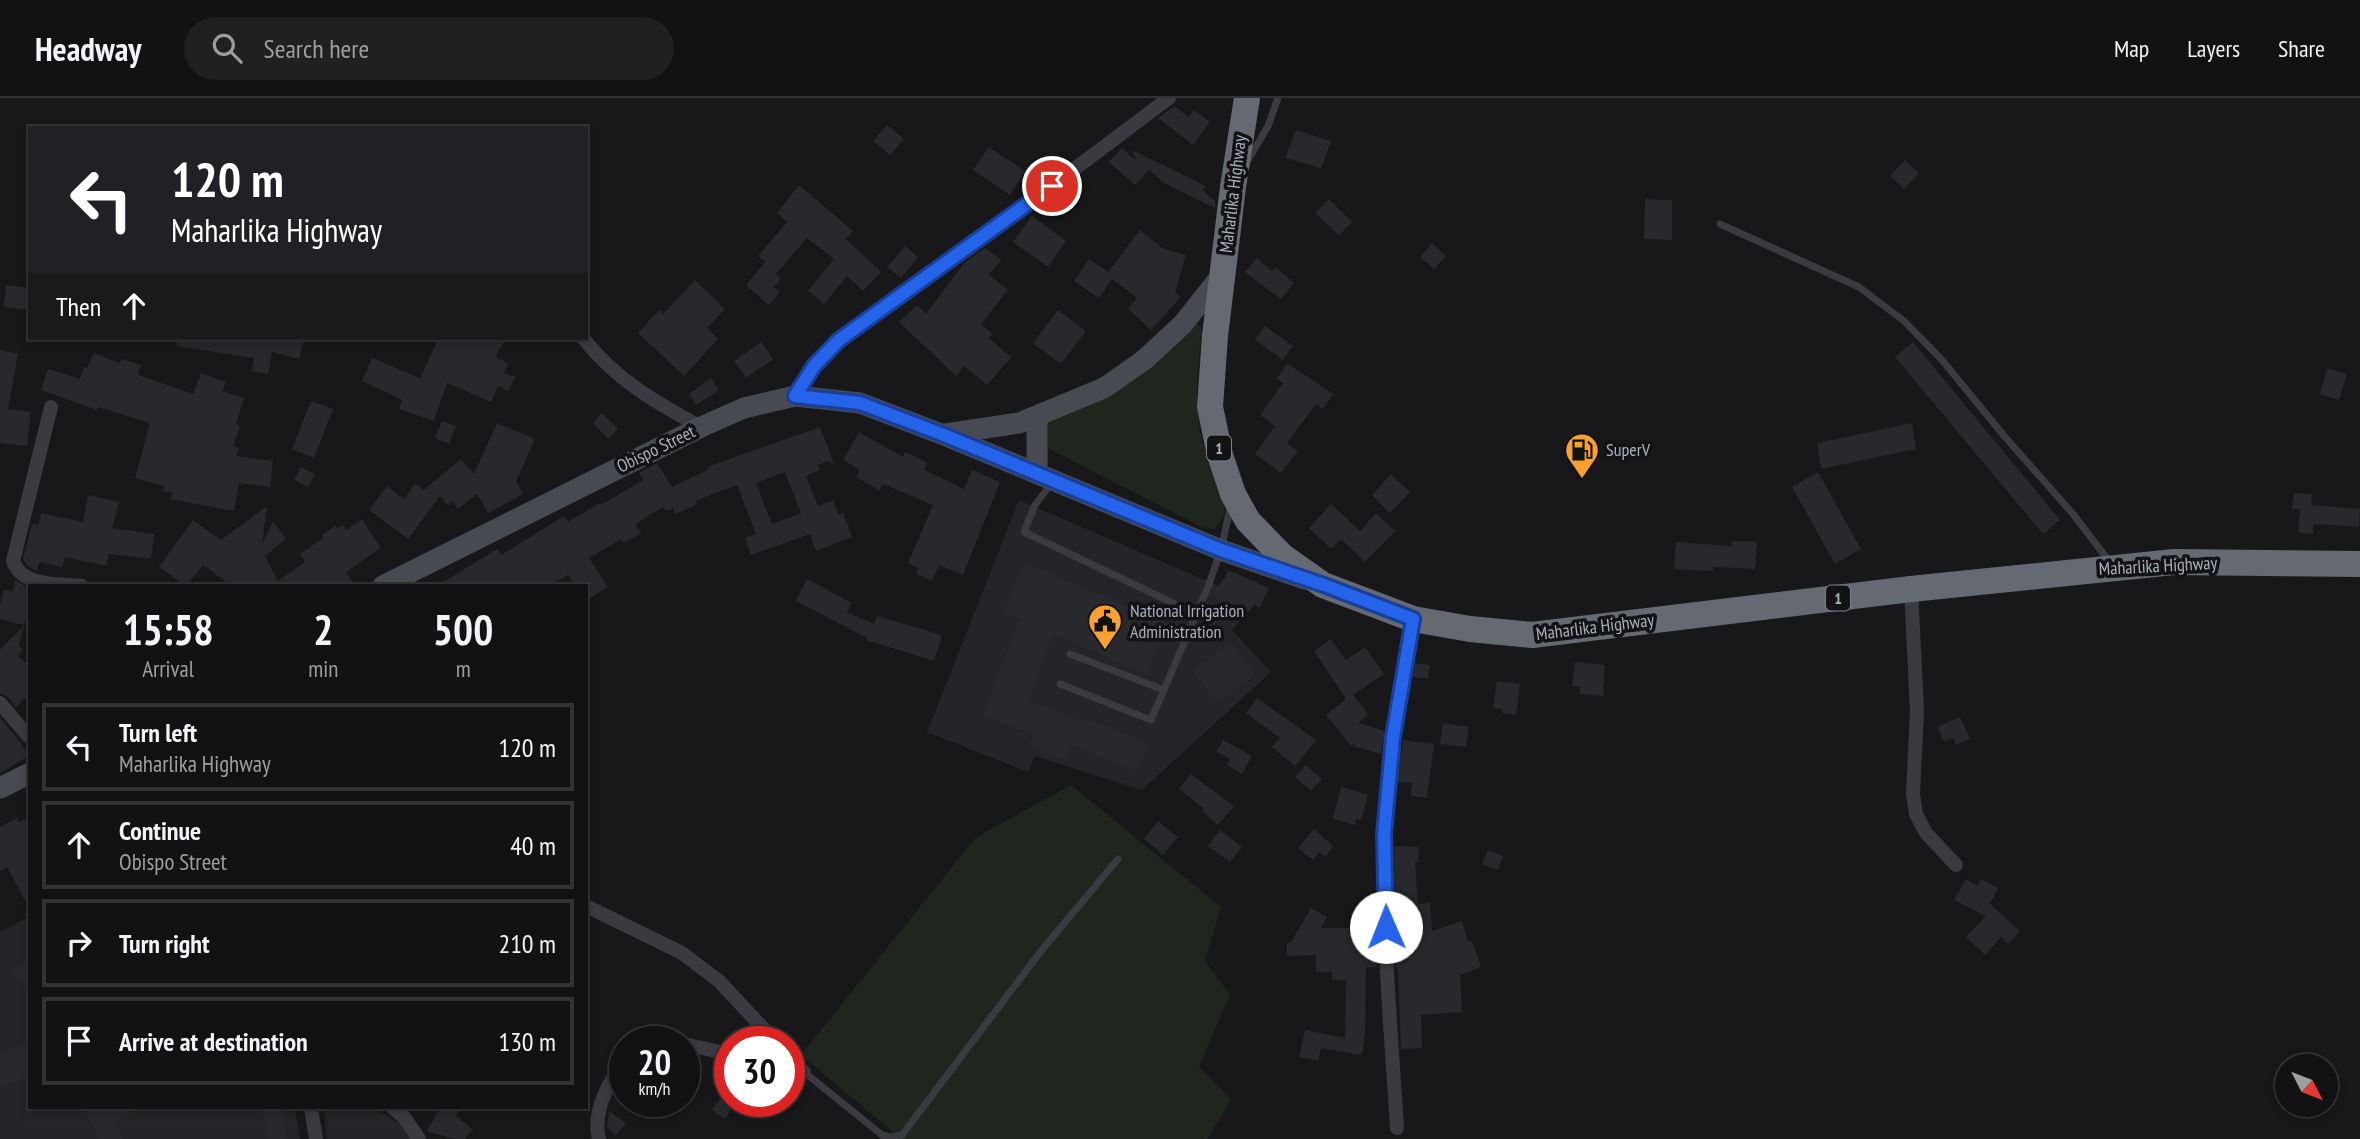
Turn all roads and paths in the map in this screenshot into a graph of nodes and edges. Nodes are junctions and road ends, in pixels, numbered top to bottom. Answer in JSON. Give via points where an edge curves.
{"nodes":[{"id":1,"x":1169,"y":98,"type":"edge"},
{"id":2,"x":1278,"y":98,"type":"edge"},
{"id":3,"x":1243,"y":100,"type":"edge"},
{"id":4,"x":1233,"y":187,"type":"junction"},
{"id":5,"x":1720,"y":225,"type":"dead end"},
{"id":6,"x":1224,"y":272,"type":"junction"},
{"id":7,"x":585,"y":340,"type":"edge"},
{"id":8,"x":795,"y":396,"type":"junction"},
{"id":9,"x":51,"y":407,"type":"dead end"},
{"id":10,"x":1037,"y":416,"type":"junction"},
{"id":11,"x":701,"y":427,"type":"junction"},
{"id":12,"x":944,"y":435,"type":"junction"},
{"id":13,"x":1045,"y":477,"type":"junction"},
{"id":14,"x":1233,"y":494,"type":"junction"},
{"id":15,"x":1221,"y":550,"type":"junction"},
{"id":16,"x":2360,"y":564,"type":"edge"},
{"id":17,"x":2114,"y":567,"type":"junction"},
{"id":18,"x":62,"y":584,"type":"edge"},
{"id":19,"x":387,"y":584,"type":"edge"},
{"id":20,"x":1324,"y":585,"type":"junction"},
{"id":21,"x":1911,"y":589,"type":"junction"},
{"id":22,"x":1196,"y":614,"type":"junction"},
{"id":23,"x":1413,"y":619,"type":"junction"},
{"id":24,"x":1070,"y":654,"type":"dead end"},
{"id":25,"x":1060,"y":684,"type":"dead end"},
{"id":26,"x":1164,"y":690,"type":"junction"},
{"id":27,"x":0,"y":703,"type":"edge"},
{"id":28,"x":28,"y":736,"type":"edge"},
{"id":29,"x":28,"y":773,"type":"edge"},
{"id":30,"x":0,"y":789,"type":"edge"},
{"id":31,"x":1118,"y":859,"type":"dead end"},
{"id":32,"x":1956,"y":865,"type":"dead end"},
{"id":33,"x":588,"y":907,"type":"edge"},
{"id":34,"x":761,"y":1026,"type":"edge"},
{"id":35,"x":805,"y":1073,"type":"edge"},
{"id":36,"x":609,"y":1089,"type":"edge"},
{"id":37,"x":311,"y":1109,"type":"edge"},
{"id":38,"x":394,"y":1109,"type":"edge"},
{"id":39,"x":1397,"y":1128,"type":"dead end"},
{"id":40,"x":316,"y":1139,"type":"edge"},
{"id":41,"x":419,"y":1139,"type":"edge"},
{"id":42,"x":599,"y":1139,"type":"edge"}],
"edges":[{"from":1,"to":8,"type":"street","via":[[839,340],[814,366]]},
{"from":2,"to":4,"type":"lane","via":[[1268,126]]},
{"from":3,"to":4,"type":"highway","name":"Maharlika Highway","number":"1"},
{"from":4,"to":6,"type":"highway","name":"Maharlika Highway","number":"1"},
{"from":5,"to":17,"type":"lane","via":[[1859,288],[1904,321],[1942,359]]},
{"from":6,"to":10,"type":"street","name":"Obispo Street","via":[[1183,324],[1144,360],[1104,388]]},
{"from":6,"to":14,"type":"highway","name":"Maharlika Highway","number":"1","via":[[1210,407]]},
{"from":7,"to":11,"type":"street","via":[[621,379]]},
{"from":8,"to":11,"type":"street","name":"Obispo Street","via":[[744,408]]},
{"from":8,"to":12,"type":"street","name":"Obispo Street","via":[[860,403]]},
{"from":9,"to":18,"type":"street","via":[[13,561],[22,576]]},
{"from":10,"to":12,"type":"street","name":"Obispo Street"},
{"from":10,"to":13,"type":"street"},
{"from":11,"to":19,"type":"street","name":"Obispo Street"},
{"from":12,"to":13,"type":"street","name":"Obispo Street"},
{"from":13,"to":15,"type":"street","name":"Obispo Street"},
{"from":13,"to":22,"type":"lane","via":[[1024,532]]},
{"from":14,"to":15,"type":"lane"},
{"from":14,"to":20,"type":"highway","name":"Maharlika Highway","number":"1","via":[[1248,521],[1283,557]]},
{"from":15,"to":20,"type":"street","name":"Obispo Street"},
{"from":15,"to":22,"type":"lane"},
{"from":16,"to":17,"type":"highway","name":"Maharlika Highway","number":"1","via":[[2174,562]]},
{"from":17,"to":21,"type":"highway","name":"Maharlika Highway","number":"1"},
{"from":20,"to":23,"type":"highway","name":"Maharlika Highway","number":"1"},
{"from":21,"to":23,"type":"highway","name":"Maharlika Highway","number":"1","via":[[1532,635]]},
{"from":21,"to":32,"type":"street","via":[[1916,814],[1926,833]]},
{"from":22,"to":26,"type":"lane"},
{"from":23,"to":39,"type":"street","via":[[1393,737],[1384,834]]},
{"from":24,"to":26,"type":"lane"},
{"from":25,"to":26,"type":"lane","via":[[1151,720]]},
{"from":27,"to":28,"type":"street"},
{"from":29,"to":30,"type":"street"},
{"from":31,"to":35,"type":"lane","via":[[1041,951],[901,1135],[882,1135]]},
{"from":33,"to":34,"type":"street","via":[[682,953],[719,981]]},
{"from":36,"to":42,"type":"street","via":[[595,1126]]},
{"from":37,"to":40,"type":"street"},
{"from":38,"to":41,"type":"street"}]}
